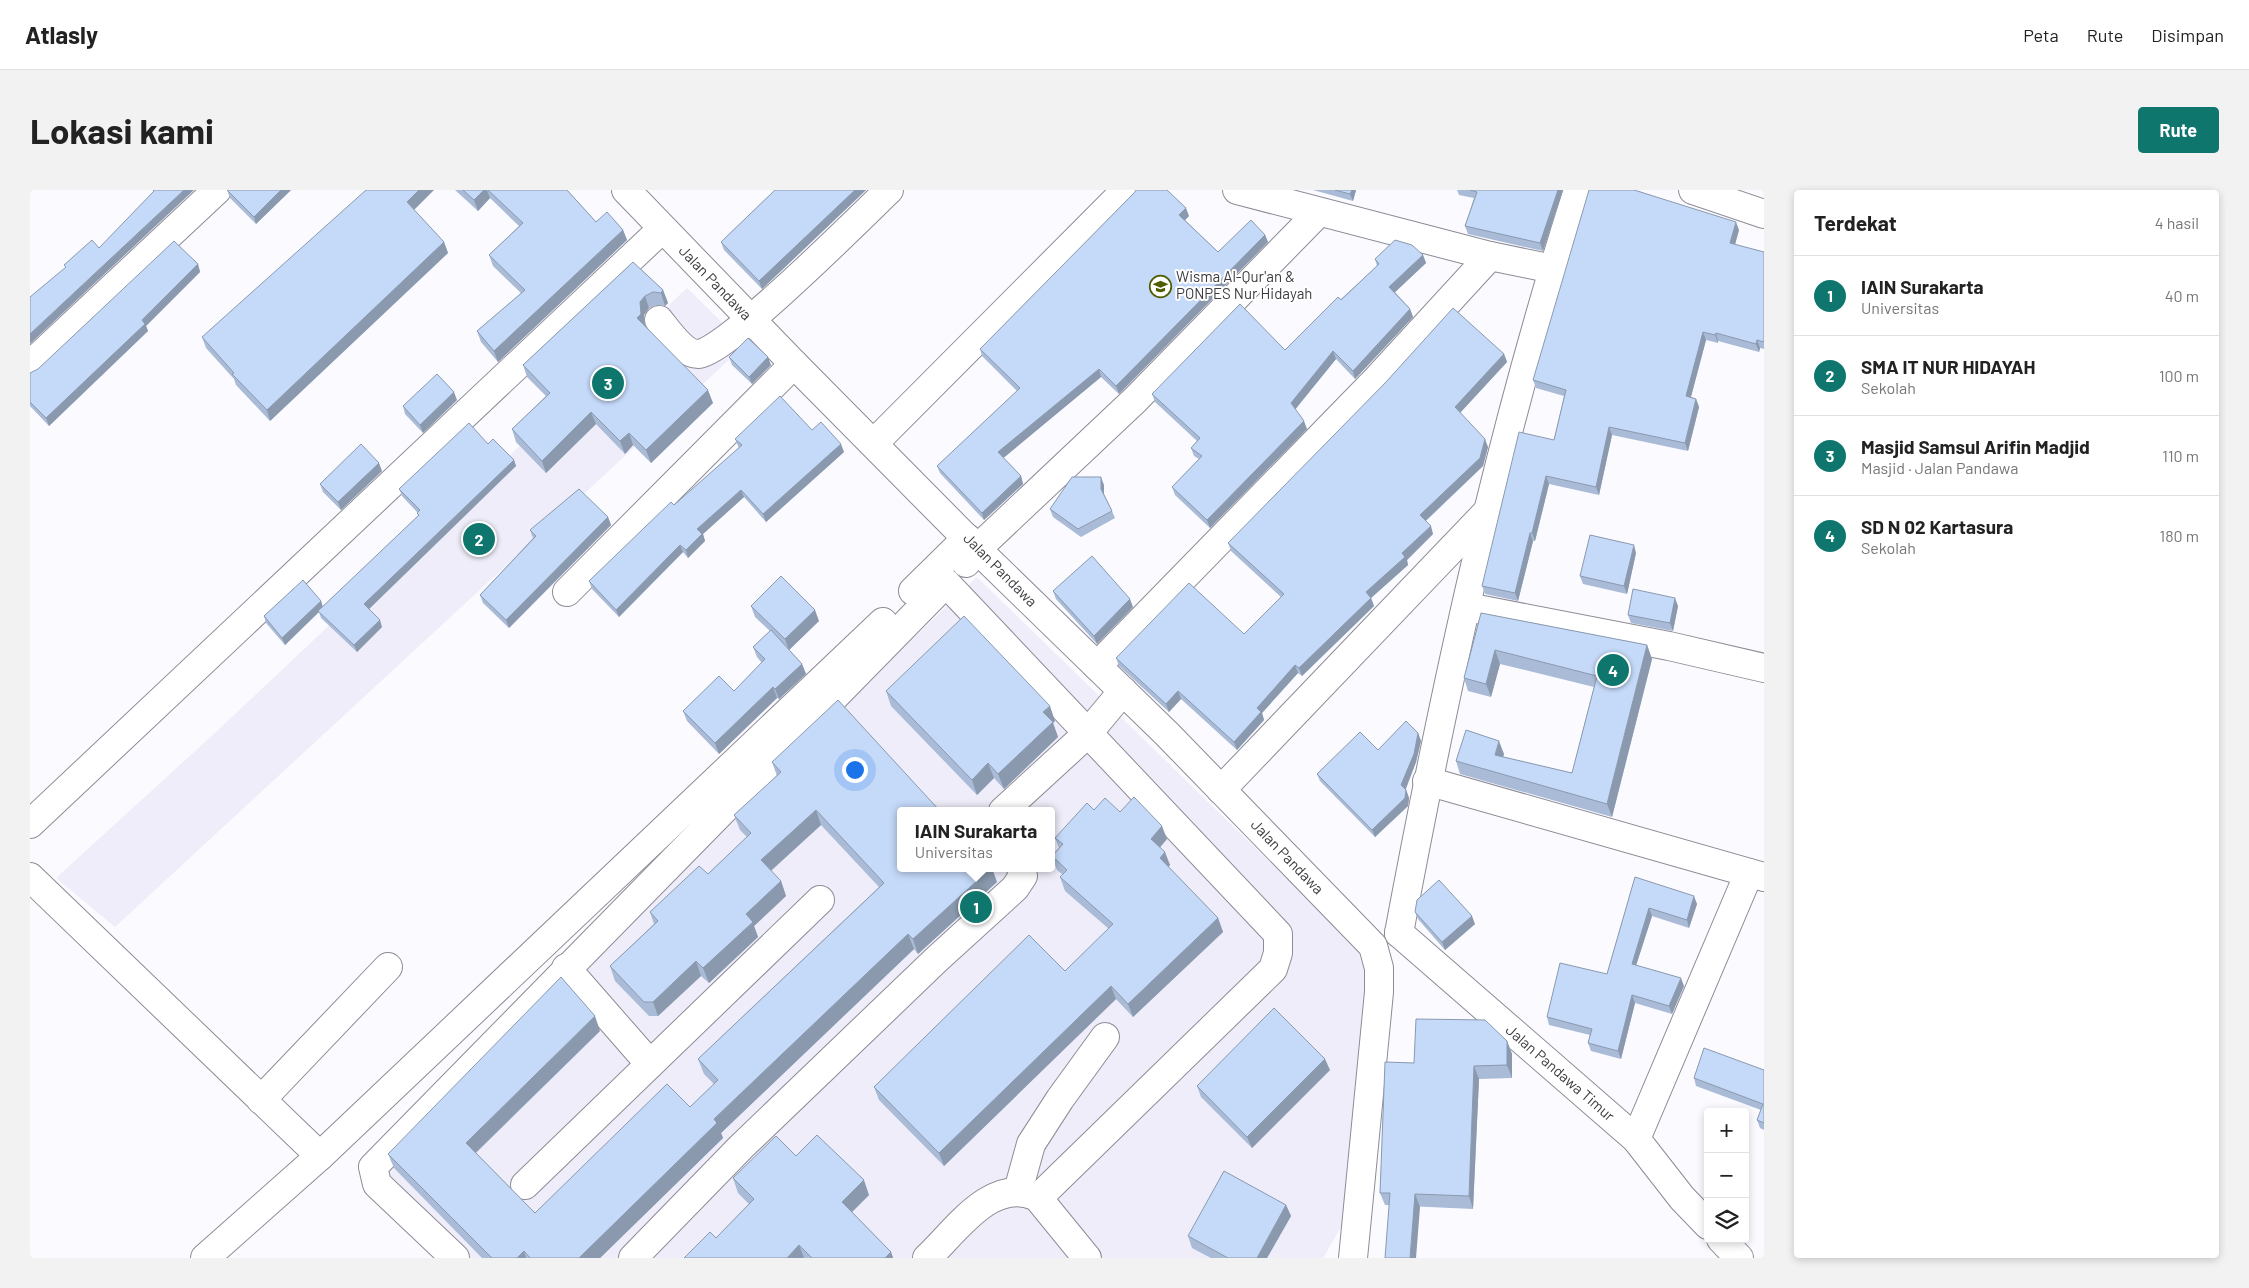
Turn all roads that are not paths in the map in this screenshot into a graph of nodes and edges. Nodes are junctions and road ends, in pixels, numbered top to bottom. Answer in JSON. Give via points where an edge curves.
{"nodes":[{"id":1,"x":217,"y":190,"type":"edge"},
{"id":2,"x":626,"y":190,"type":"edge"},
{"id":3,"x":889,"y":190,"type":"edge"},
{"id":4,"x":1126,"y":190,"type":"edge"},
{"id":5,"x":1237,"y":190,"type":"edge"},
{"id":6,"x":1578,"y":190,"type":"edge"},
{"id":7,"x":1693,"y":190,"type":"edge"},
{"id":8,"x":1320,"y":212,"type":"junction"},
{"id":9,"x":1764,"y":214,"type":"edge"},
{"id":10,"x":662,"y":229,"type":"junction"},
{"id":11,"x":1490,"y":256,"type":"junction"},
{"id":12,"x":1553,"y":270,"type":"junction"},
{"id":13,"x":659,"y":320,"type":"dead end"},
{"id":14,"x":751,"y":320,"type":"junction"},
{"id":15,"x":794,"y":364,"type":"junction"},
{"id":16,"x":30,"y":365,"type":"edge"},
{"id":17,"x":874,"y":443,"type":"junction"},
{"id":18,"x":1488,"y":511,"type":"junction"},
{"id":19,"x":972,"y":543,"type":"junction"},
{"id":20,"x":946,"y":583,"type":"junction"},
{"id":21,"x":567,"y":592,"type":"dead end"},
{"id":22,"x":1467,"y":607,"type":"junction"},
{"id":23,"x":1098,"y":666,"type":"junction"},
{"id":24,"x":1764,"y":668,"type":"edge"},
{"id":25,"x":1123,"y":691,"type":"junction"},
{"id":26,"x":1088,"y":734,"type":"junction"},
{"id":27,"x":1427,"y":781,"type":"junction"},
{"id":28,"x":1221,"y":790,"type":"junction"},
{"id":29,"x":1007,"y":807,"type":"edge"},
{"id":30,"x":30,"y":824,"type":"edge"},
{"id":31,"x":1022,"y":872,"type":"edge"},
{"id":32,"x":1756,"y":875,"type":"edge"},
{"id":33,"x":30,"y":877,"type":"edge"},
{"id":34,"x":820,"y":900,"type":"dead end"},
{"id":35,"x":1400,"y":933,"type":"junction"},
{"id":36,"x":1375,"y":950,"type":"junction"},
{"id":37,"x":388,"y":967,"type":"dead end"},
{"id":38,"x":566,"y":968,"type":"junction"},
{"id":39,"x":1105,"y":1037,"type":"dead end"},
{"id":40,"x":650,"y":1064,"type":"junction"},
{"id":41,"x":261,"y":1100,"type":"junction"},
{"id":42,"x":1636,"y":1139,"type":"junction"},
{"id":43,"x":320,"y":1156,"type":"junction"},
{"id":44,"x":526,"y":1185,"type":"dead end"},
{"id":45,"x":1028,"y":1194,"type":"junction"},
{"id":46,"x":1704,"y":1221,"type":"edge"},
{"id":47,"x":1725,"y":1243,"type":"edge"},
{"id":48,"x":205,"y":1258,"type":"edge"},
{"id":49,"x":455,"y":1258,"type":"edge"},
{"id":50,"x":633,"y":1258,"type":"edge"},
{"id":51,"x":927,"y":1258,"type":"edge"},
{"id":52,"x":1087,"y":1258,"type":"edge"},
{"id":53,"x":1353,"y":1258,"type":"edge"},
{"id":54,"x":1739,"y":1258,"type":"edge"}],
"edges":[{"from":1,"to":16,"type":"street"},
{"from":2,"to":10,"type":"street","name":"Jalan Pandawa"},
{"from":3,"to":14,"type":"street"},
{"from":4,"to":17,"type":"street"},
{"from":5,"to":8,"type":"street"},
{"from":6,"to":12,"type":"street"},
{"from":7,"to":9,"type":"street"},
{"from":8,"to":11,"type":"street"},
{"from":8,"to":19,"type":"street","via":[[1135,400]]},
{"from":10,"to":14,"type":"street","name":"Jalan Pandawa"},
{"from":10,"to":30,"type":"street"},
{"from":11,"to":12,"type":"street"},
{"from":11,"to":23,"type":"street","via":[[1377,379]]},
{"from":12,"to":18,"type":"street","via":[[1513,408]]},
{"from":13,"to":14,"type":"street","via":[[686,351],[697,354],[708,353]]},
{"from":14,"to":15,"type":"street","name":"Jalan Pandawa"},
{"from":15,"to":17,"type":"street","name":"Jalan Pandawa"},
{"from":15,"to":21,"type":"street"},
{"from":17,"to":19,"type":"street","name":"Jalan Pandawa"},
{"from":18,"to":22,"type":"street"},
{"from":18,"to":28,"type":"street"},
{"from":19,"to":20,"type":"street"},
{"from":19,"to":23,"type":"street","name":"Jalan Pandawa"},
{"from":19,"to":43,"type":"street","via":[[896,609]]},
{"from":20,"to":26,"type":"street"},
{"from":20,"to":38,"type":"street"},
{"from":22,"to":24,"type":"street"},
{"from":22,"to":27,"type":"street"},
{"from":23,"to":25,"type":"street","name":"Jalan Pandawa"},
{"from":25,"to":26,"type":"street"},
{"from":25,"to":28,"type":"street","name":"Jalan Pandawa"},
{"from":26,"to":29,"type":"street"},
{"from":26,"to":45,"type":"street","via":[[1277,932],[1279,948],[1273,968]]},
{"from":27,"to":32,"type":"street"},
{"from":27,"to":35,"type":"street"},
{"from":28,"to":36,"type":"street","name":"Jalan Pandawa"},
{"from":31,"to":50,"type":"street","via":[[1023,876],[1015,888],[741,1147]]},
{"from":32,"to":42,"type":"street"},
{"from":33,"to":41,"type":"street"},
{"from":34,"to":40,"type":"street"},
{"from":35,"to":36,"type":"street"},
{"from":35,"to":42,"type":"street","name":"Jalan Pandawa Timur"},
{"from":36,"to":53,"type":"street","via":[[1380,968],[1379,992]]},
{"from":37,"to":41,"type":"street"},
{"from":38,"to":40,"type":"street"},
{"from":38,"to":49,"type":"street","via":[[373,1167],[377,1184]]},
{"from":39,"to":45,"type":"street","via":[[1031,1144]]},
{"from":40,"to":44,"type":"street"},
{"from":41,"to":43,"type":"street"},
{"from":42,"to":46,"type":"street","name":"Jalan Pandawa Timur"},
{"from":43,"to":48,"type":"street"},
{"from":45,"to":51,"type":"street","via":[[1010,1192],[990,1198]]},
{"from":45,"to":52,"type":"street"},
{"from":47,"to":54,"type":"street"}]}
